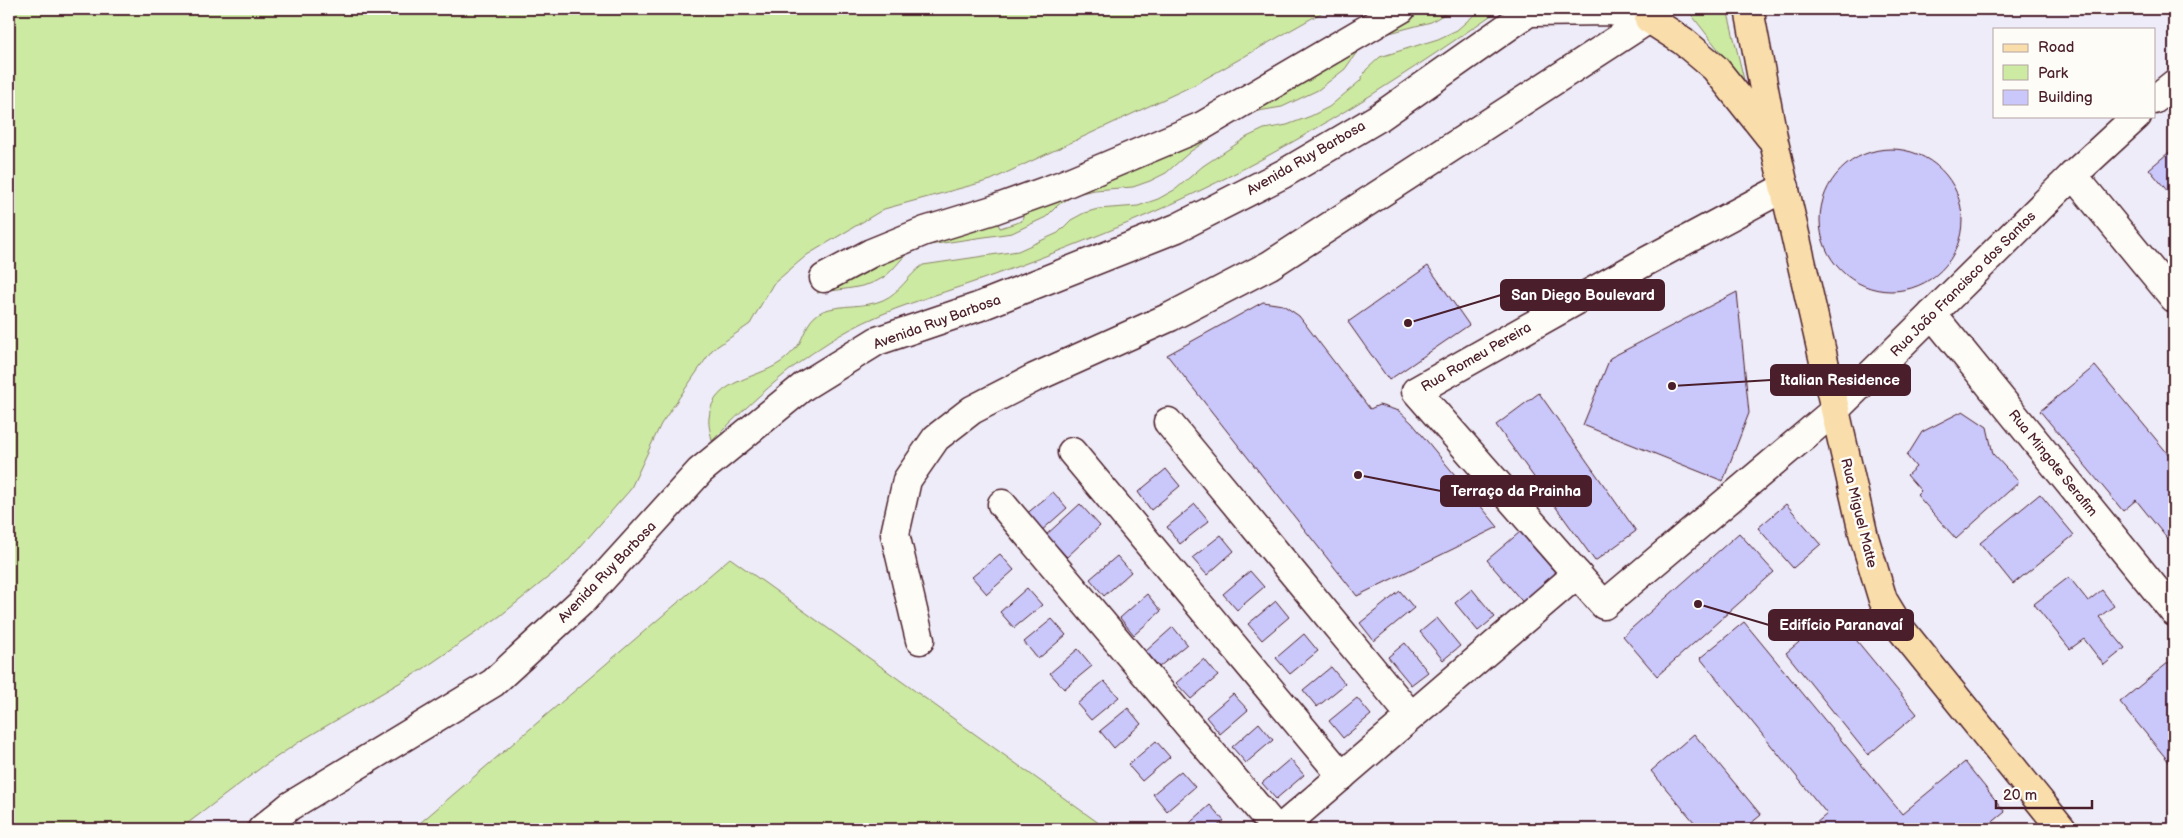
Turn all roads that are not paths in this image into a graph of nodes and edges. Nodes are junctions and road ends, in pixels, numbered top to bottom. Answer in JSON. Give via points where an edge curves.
{"nodes":[{"id":1,"x":1401,"y":9,"type":"edge"},
{"id":2,"x":1749,"y":9,"type":"edge"},
{"id":3,"x":1531,"y":10,"type":"edge"},
{"id":4,"x":1653,"y":14,"type":"edge"},
{"id":5,"x":2174,"y":84,"type":"edge"},
{"id":6,"x":2156,"y":98,"type":"edge"},
{"id":7,"x":2135,"y":118,"type":"edge"},
{"id":8,"x":1774,"y":142,"type":"junction"},
{"id":9,"x":2074,"y":174,"type":"junction"},
{"id":10,"x":1785,"y":187,"type":"junction"},
{"id":11,"x":824,"y":278,"type":"dead end"},
{"id":12,"x":2174,"y":298,"type":"edge"},
{"id":13,"x":1932,"y":314,"type":"junction"},
{"id":14,"x":1834,"y":411,"type":"junction"},
{"id":15,"x":1168,"y":422,"type":"dead end"},
{"id":16,"x":1072,"y":452,"type":"dead end"},
{"id":17,"x":1002,"y":504,"type":"dead end"},
{"id":18,"x":1577,"y":574,"type":"junction"},
{"id":19,"x":1604,"y":605,"type":"joint"},
{"id":20,"x":2174,"y":612,"type":"edge"},
{"id":21,"x":920,"y":640,"type":"dead end"},
{"id":22,"x":1411,"y":716,"type":"junction"},
{"id":23,"x":1342,"y":776,"type":"junction"},
{"id":24,"x":262,"y":829,"type":"edge"},
{"id":25,"x":1276,"y":829,"type":"edge"},
{"id":26,"x":1280,"y":829,"type":"edge"},
{"id":27,"x":2062,"y":829,"type":"edge"}],
"edges":[{"from":1,"to":11,"type":"street","via":[[1202,126],[1062,185],[925,231],[871,253]]},
{"from":2,"to":8,"type":"main road","name":"Rua Miguel Matte"},
{"from":3,"to":4,"type":"street","name":"Avenida Ruy Barbosa"},
{"from":3,"to":24,"type":"street","name":"Avenida Ruy Barbosa","via":[[1378,118],[1265,183],[1177,228],[978,307],[878,341],[804,386],[700,471],[583,600],[493,682],[290,806]]},
{"from":4,"to":8,"type":"main road","name":"Rua Miguel Matte","via":[[1715,68]]},
{"from":4,"to":21,"type":"street","via":[[1270,265],[1170,318],[972,410],[936,438],[907,480],[895,534]]},
{"from":5,"to":6,"type":"street"},
{"from":7,"to":9,"type":"street","name":"Rua João Francisco dos Santos"},
{"from":8,"to":10,"type":"main road","name":"Rua Miguel Matte"},
{"from":9,"to":12,"type":"street"},
{"from":9,"to":13,"type":"street","name":"Rua João Francisco dos Santos"},
{"from":10,"to":14,"type":"main road","name":"Rua Miguel Matte"},
{"from":10,"to":18,"type":"street","name":"Rua Romeu Pereira","via":[[1416,390]]},
{"from":13,"to":14,"type":"street","name":"Rua João Francisco dos Santos"},
{"from":13,"to":20,"type":"street","name":"Rua Mingote Serafim"},
{"from":14,"to":19,"type":"street","name":"Rua João Francisco dos Santos"},
{"from":14,"to":27,"type":"main road","name":"Rua Miguel Matte","via":[[1869,554],[1884,600],[1900,628]]},
{"from":15,"to":22,"type":"street"},
{"from":16,"to":23,"type":"street"},
{"from":17,"to":25,"type":"street"},
{"from":18,"to":19,"type":"street","name":"Rua Romeu Pereira"},
{"from":18,"to":22,"type":"street"},
{"from":22,"to":23,"type":"street"},
{"from":23,"to":26,"type":"street"}]}
